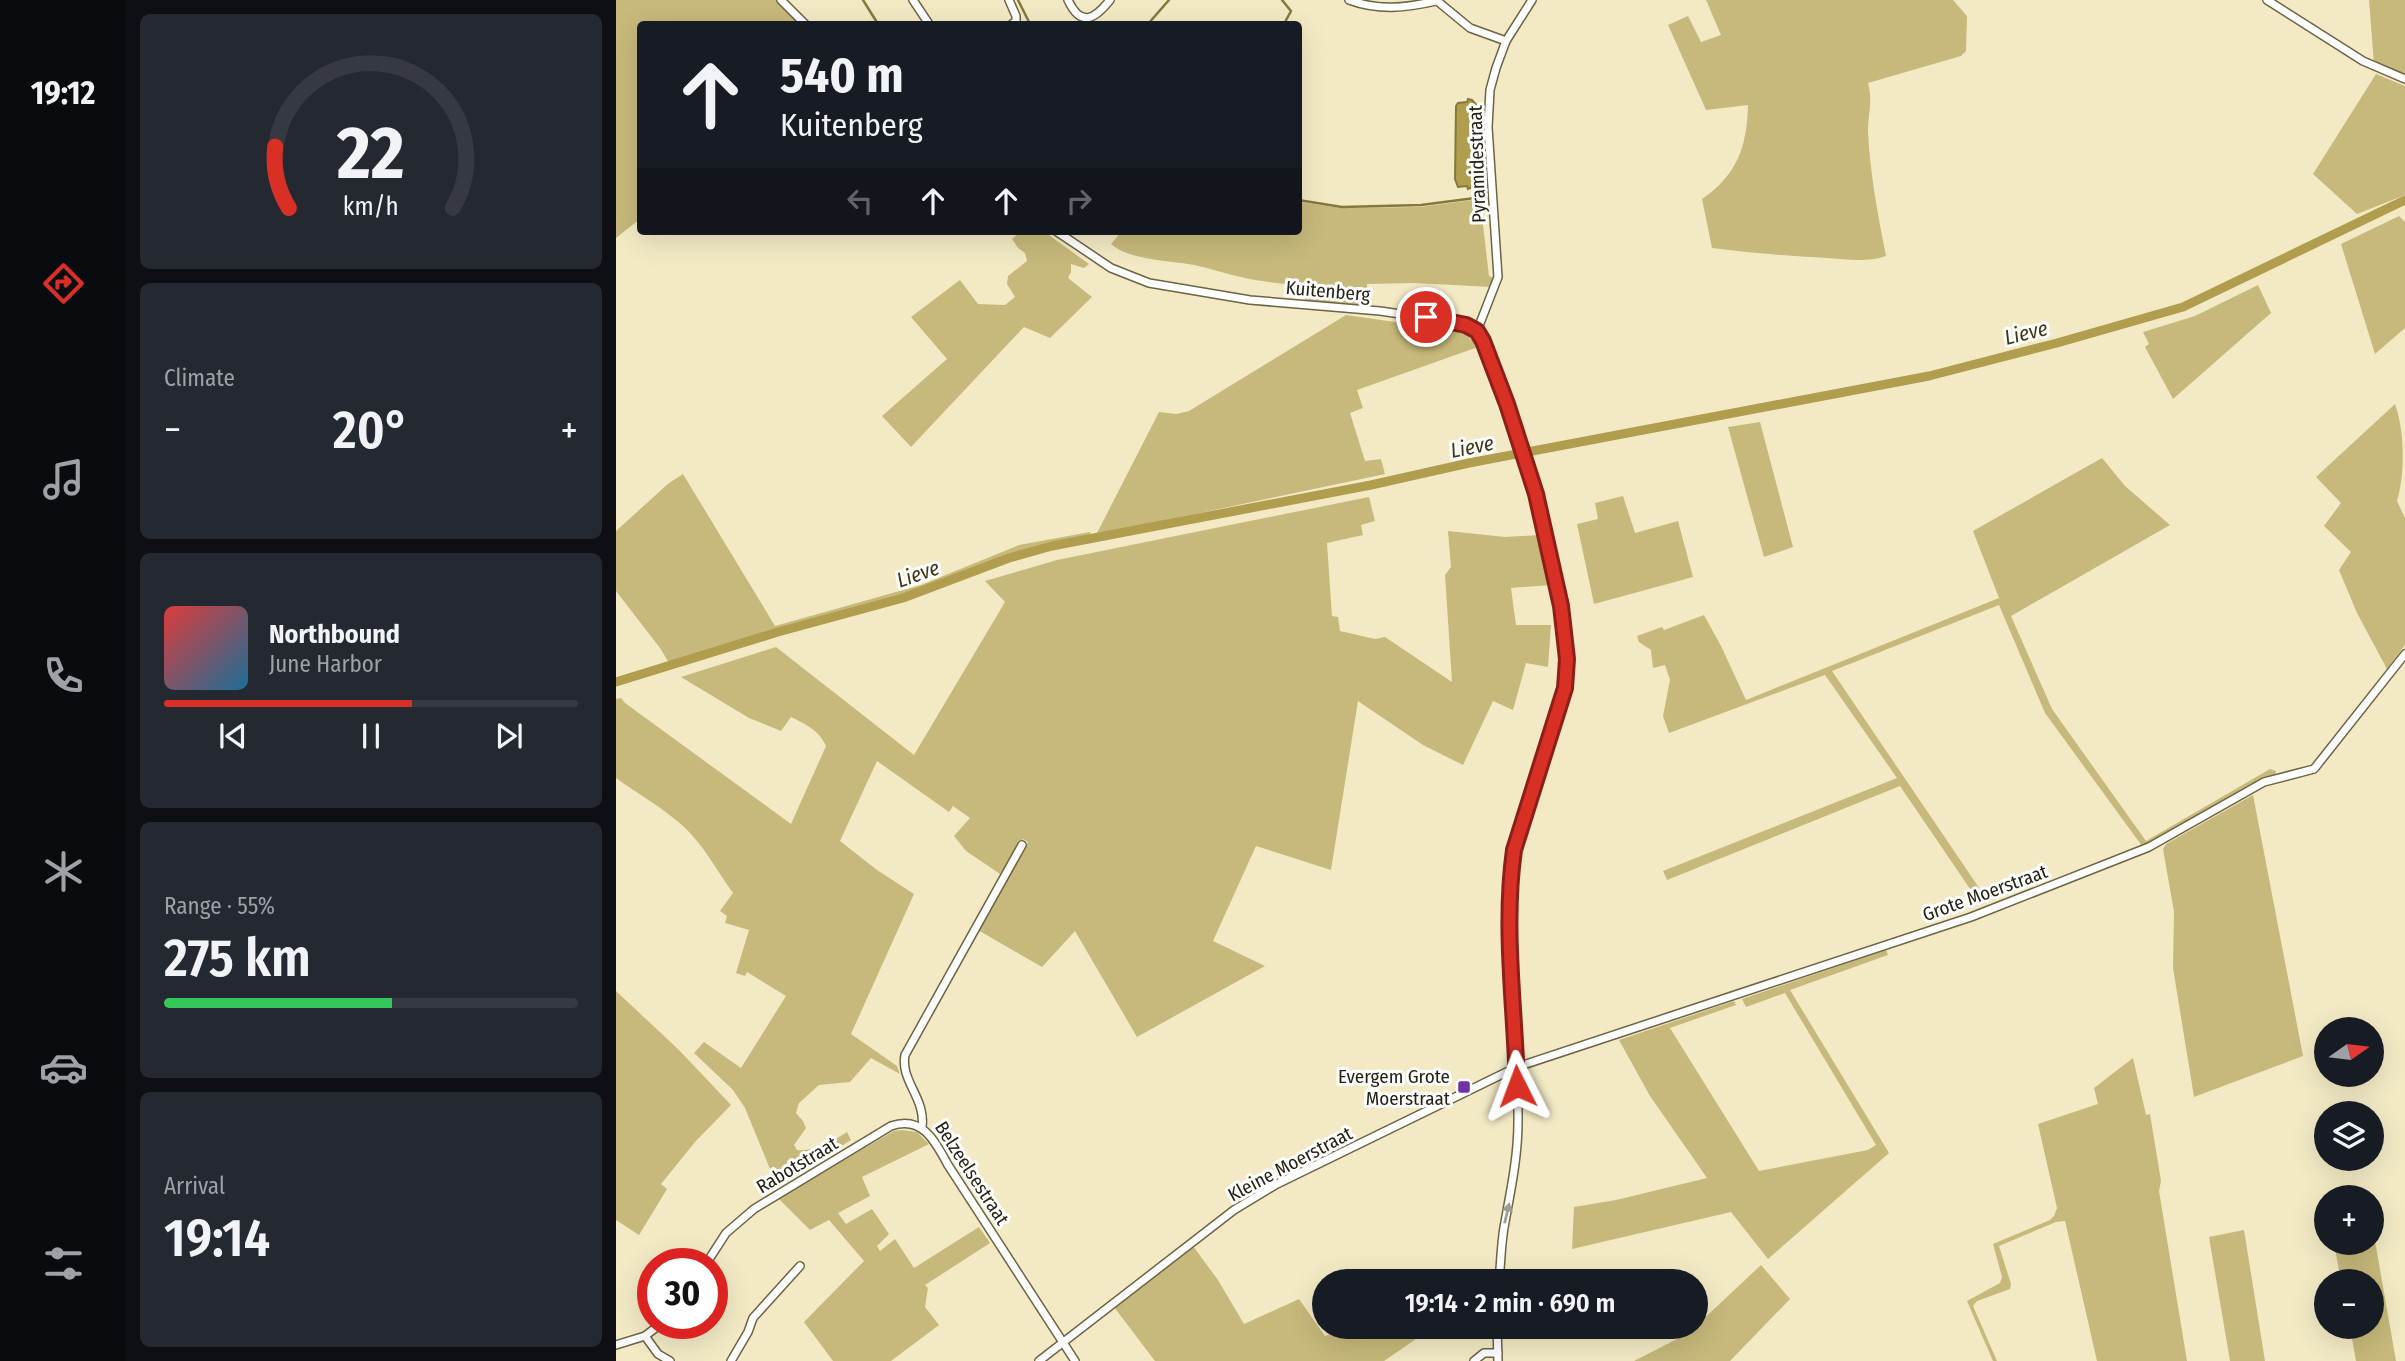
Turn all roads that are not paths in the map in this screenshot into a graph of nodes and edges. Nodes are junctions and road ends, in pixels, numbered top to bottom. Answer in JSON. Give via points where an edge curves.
{"nodes":[{"id":1,"x":781,"y":0,"type":"edge"},
{"id":2,"x":913,"y":0,"type":"edge"},
{"id":3,"x":1009,"y":0,"type":"edge"},
{"id":4,"x":1068,"y":0,"type":"edge"},
{"id":5,"x":1110,"y":0,"type":"edge"},
{"id":6,"x":1349,"y":0,"type":"edge"},
{"id":7,"x":1436,"y":0,"type":"edge"},
{"id":8,"x":1532,"y":0,"type":"edge"},
{"id":9,"x":2267,"y":0,"type":"edge"},
{"id":10,"x":802,"y":21,"type":"edge"},
{"id":11,"x":927,"y":21,"type":"edge"},
{"id":12,"x":1016,"y":21,"type":"edge"},
{"id":13,"x":1506,"y":41,"type":"junction"},
{"id":14,"x":2405,"y":79,"type":"edge"},
{"id":15,"x":1062,"y":235,"type":"edge"},
{"id":16,"x":1477,"y":331,"type":"junction"},
{"id":17,"x":2405,"y":654,"type":"edge"},
{"id":18,"x":1022,"y":845,"type":"dead end"},
{"id":19,"x":1517,"y":1067,"type":"junction"},
{"id":20,"x":922,"y":1127,"type":"junction"},
{"id":21,"x":716,"y":1248,"type":"edge"},
{"id":22,"x":800,"y":1266,"type":"dead end"},
{"id":23,"x":1501,"y":1269,"type":"edge"},
{"id":24,"x":637,"y":1338,"type":"edge"},
{"id":25,"x":647,"y":1339,"type":"edge"},
{"id":26,"x":1497,"y":1339,"type":"edge"},
{"id":27,"x":1063,"y":1342,"type":"junction"},
{"id":28,"x":616,"y":1345,"type":"edge"},
{"id":29,"x":1498,"y":1357,"type":"edge"},
{"id":30,"x":670,"y":1361,"type":"edge"},
{"id":31,"x":731,"y":1361,"type":"edge"},
{"id":32,"x":1039,"y":1361,"type":"edge"},
{"id":33,"x":1075,"y":1361,"type":"edge"},
{"id":34,"x":1474,"y":1361,"type":"edge"}],
"edges":[{"from":1,"to":10,"type":"street"},
{"from":2,"to":11,"type":"street"},
{"from":3,"to":12,"type":"street"},
{"from":4,"to":5,"type":"street","via":[[1075,13],[1090,18]]},
{"from":6,"to":7,"type":"street","via":[[1392,8]]},
{"from":7,"to":13,"type":"street","via":[[1470,28]]},
{"from":8,"to":13,"type":"street","name":"Pyramidestraat"},
{"from":9,"to":14,"type":"street","via":[[2363,61]]},
{"from":13,"to":16,"type":"street","name":"Pyramidestraat","via":[[1490,90],[1488,127],[1498,277]]},
{"from":15,"to":16,"type":"street","name":"Kuitenberg","via":[[1111,268],[1149,283],[1250,300],[1380,311],[1448,321]]},
{"from":16,"to":19,"type":"street","via":[[1521,446],[1545,527],[1567,659],[1565,688],[1514,850],[1510,914]]},
{"from":17,"to":19,"type":"street","name":"Grote Moerstraat","via":[[2314,769],[2264,782],[2149,848],[1971,917]]},
{"from":18,"to":20,"type":"street","name":"Belzeelsestraat","via":[[905,1055],[903,1066],[922,1108]]},
{"from":23,"to":19,"type":"street","one_way":true,"via":[[1517,1148]]},
{"from":19,"to":27,"type":"street","name":"Kleine Moerstraat","via":[[1277,1184],[1234,1210]]},
{"from":20,"to":21,"type":"street","name":"Rabotstraat","via":[[891,1126],[766,1201],[726,1233]]},
{"from":20,"to":27,"type":"street","name":"Belzeelsestraat","via":[[933,1137]]},
{"from":22,"to":31,"type":"street","via":[[753,1318]]},
{"from":24,"to":28,"type":"street"},
{"from":25,"to":30,"type":"street"},
{"from":26,"to":29,"type":"street"},
{"from":27,"to":32,"type":"street","name":"Kleine Moerstraat"},
{"from":27,"to":33,"type":"street","name":"Belzeelsestraat"},
{"from":29,"to":34,"type":"street","via":[[1484,1353]]}]}
